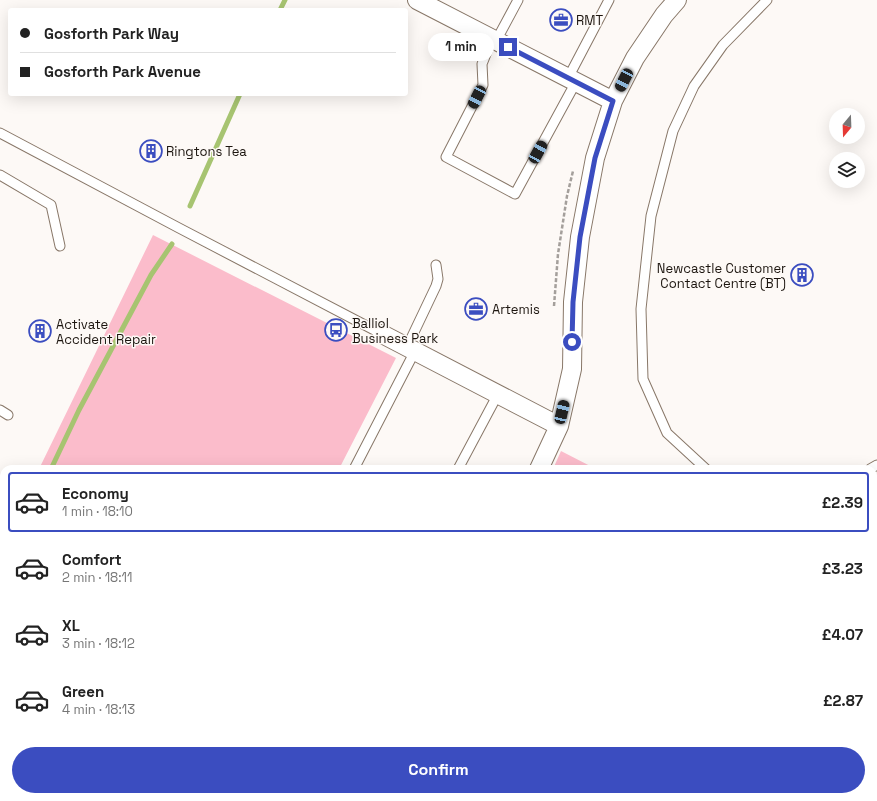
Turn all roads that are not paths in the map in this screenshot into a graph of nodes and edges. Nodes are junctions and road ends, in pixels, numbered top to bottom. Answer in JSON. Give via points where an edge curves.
{"nodes":[{"id":1,"x":417,"y":0,"type":"edge"},
{"id":2,"x":518,"y":0,"type":"edge"},
{"id":3,"x":609,"y":0,"type":"edge"},
{"id":4,"x":677,"y":0,"type":"edge"},
{"id":5,"x":767,"y":0,"type":"edge"},
{"id":6,"x":494,"y":40,"type":"junction"},
{"id":7,"x":572,"y":80,"type":"junction"},
{"id":8,"x":613,"y":101,"type":"junction"},
{"id":9,"x":0,"y":133,"type":"edge"},
{"id":10,"x":0,"y":175,"type":"edge"},
{"id":11,"x":60,"y":246,"type":"dead end"},
{"id":12,"x":436,"y":265,"type":"dead end"},
{"id":13,"x":382,"y":334,"type":"joint"},
{"id":14,"x":411,"y":349,"type":"junction"},
{"id":15,"x":498,"y":394,"type":"junction"},
{"id":16,"x":559,"y":426,"type":"junction"},
{"id":17,"x":356,"y":465,"type":"edge"},
{"id":18,"x":460,"y":465,"type":"edge"},
{"id":19,"x":541,"y":465,"type":"edge"},
{"id":20,"x":702,"y":465,"type":"edge"}],
"edges":[{"from":1,"to":6,"type":"street"},
{"from":2,"to":6,"type":"lane"},
{"from":3,"to":7,"type":"lane"},
{"from":4,"to":8,"type":"street","via":[[635,58]]},
{"from":5,"to":20,"type":"lane","via":[[723,45],[694,86],[673,131],[651,216],[641,309],[643,379],[667,433]]},
{"from":6,"to":7,"type":"street"},
{"from":6,"to":7,"type":"lane","via":[[482,64],[483,85],[446,157],[515,194]]},
{"from":7,"to":8,"type":"street"},
{"from":8,"to":16,"type":"street","via":[[595,158],[580,237],[573,302],[572,369]]},
{"from":9,"to":13,"type":"lane"},
{"from":10,"to":11,"type":"lane","via":[[51,205]]},
{"from":12,"to":14,"type":"lane","via":[[436,286]]},
{"from":13,"to":14,"type":"street"},
{"from":14,"to":15,"type":"street"},
{"from":14,"to":17,"type":"lane"},
{"from":15,"to":16,"type":"street"},
{"from":15,"to":18,"type":"lane"},
{"from":16,"to":19,"type":"street"}]}
